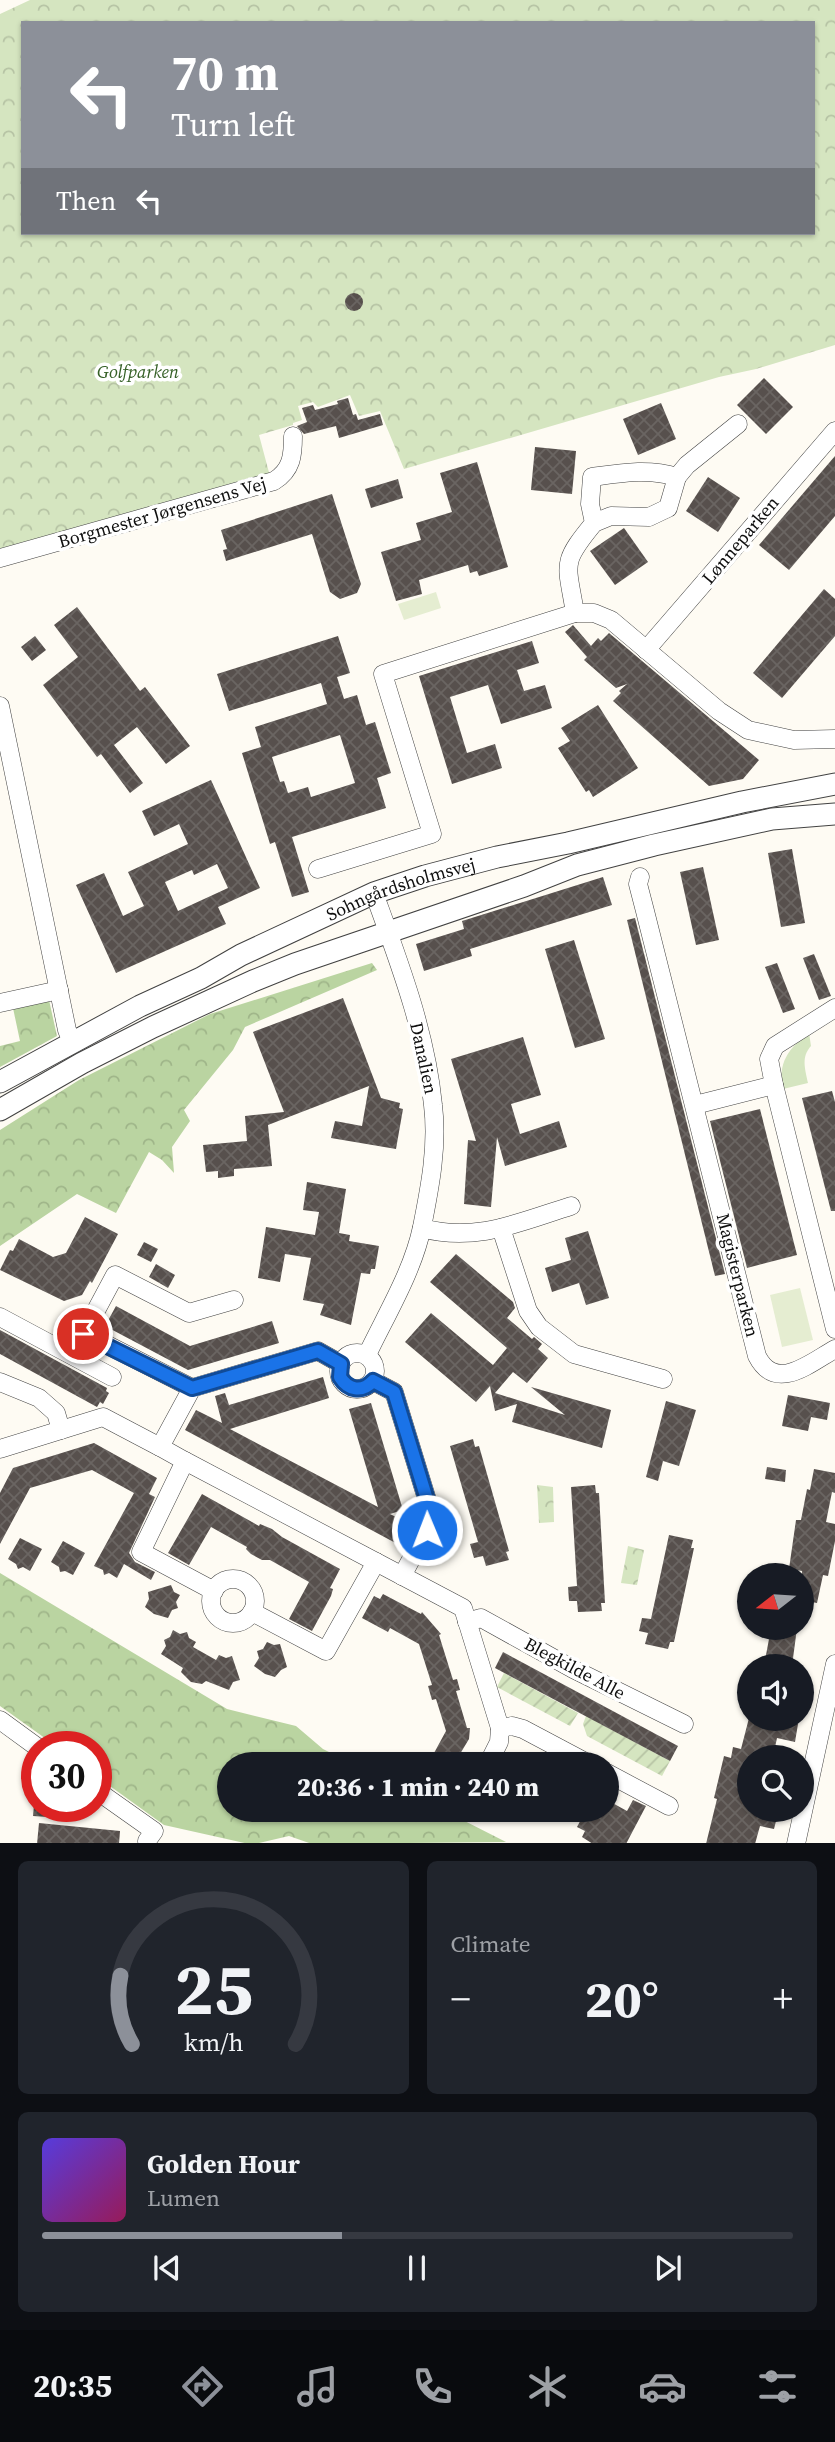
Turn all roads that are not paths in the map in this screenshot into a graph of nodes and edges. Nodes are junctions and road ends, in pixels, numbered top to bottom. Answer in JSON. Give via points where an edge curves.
{"nodes":[{"id":1,"x":738,"y":424,"type":"dead end"},
{"id":2,"x":835,"y":431,"type":"edge"},
{"id":3,"x":293,"y":436,"type":"dead end"},
{"id":4,"x":677,"y":477,"type":"junction"},
{"id":5,"x":594,"y":523,"type":"junction"},
{"id":6,"x":0,"y":558,"type":"edge"},
{"id":7,"x":575,"y":613,"type":"junction"},
{"id":8,"x":646,"y":650,"type":"junction"},
{"id":9,"x":0,"y":706,"type":"edge"},
{"id":10,"x":835,"y":739,"type":"edge"},
{"id":11,"x":835,"y":784,"type":"edge"},
{"id":12,"x":835,"y":812,"type":"edge"},
{"id":13,"x":318,"y":869,"type":"dead end"},
{"id":14,"x":640,"y":877,"type":"dead end"},
{"id":15,"x":374,"y":894,"type":"junction"},
{"id":16,"x":389,"y":932,"type":"junction"},
{"id":17,"x":59,"y":990,"type":"junction"},
{"id":18,"x":0,"y":1003,"type":"edge"},
{"id":19,"x":835,"y":1008,"type":"edge"},
{"id":20,"x":72,"y":1042,"type":"junction"},
{"id":21,"x":0,"y":1082,"type":"edge"},
{"id":22,"x":774,"y":1085,"type":"junction"},
{"id":23,"x":695,"y":1105,"type":"junction"},
{"id":24,"x":0,"y":1110,"type":"edge"},
{"id":25,"x":571,"y":1206,"type":"dead end"},
{"id":26,"x":422,"y":1228,"type":"junction"},
{"id":27,"x":501,"y":1228,"type":"junction"},
{"id":28,"x":234,"y":1300,"type":"dead end"},
{"id":29,"x":0,"y":1317,"type":"edge"},
{"id":30,"x":835,"y":1329,"type":"edge"},
{"id":31,"x":83,"y":1334,"type":"junction"},
{"id":32,"x":835,"y":1349,"type":"edge"},
{"id":33,"x":367,"y":1355,"type":"junction"},
{"id":34,"x":74,"y":1357,"type":"junction"},
{"id":35,"x":341,"y":1364,"type":"junction"},
{"id":36,"x":112,"y":1377,"type":"dead end"},
{"id":37,"x":663,"y":1379,"type":"dead end"},
{"id":38,"x":373,"y":1381,"type":"junction"},
{"id":39,"x":0,"y":1382,"type":"edge"},
{"id":40,"x":192,"y":1388,"type":"junction"},
{"id":41,"x":61,"y":1430,"type":"junction"},
{"id":42,"x":160,"y":1447,"type":"junction"},
{"id":43,"x":0,"y":1449,"type":"edge"},
{"id":44,"x":186,"y":1461,"type":"junction"},
{"id":45,"x":376,"y":1562,"type":"junction"},
{"id":46,"x":402,"y":1576,"type":"junction"},
{"id":47,"x":214,"y":1591,"type":"junction"},
{"id":48,"x":252,"y":1612,"type":"junction"},
{"id":49,"x":467,"y":1622,"type":"junction"},
{"id":50,"x":835,"y":1664,"type":"edge"},
{"id":51,"x":833,"y":1684,"type":"edge"},
{"id":52,"x":0,"y":1720,"type":"edge"},
{"id":53,"x":684,"y":1724,"type":"dead end"},
{"id":54,"x":500,"y":1728,"type":"junction"},
{"id":55,"x":21,"y":1735,"type":"edge"},
{"id":56,"x":494,"y":1752,"type":"edge"},
{"id":57,"x":566,"y":1752,"type":"edge"},
{"id":58,"x":619,"y":1779,"type":"edge"},
{"id":59,"x":112,"y":1802,"type":"edge"},
{"id":60,"x":669,"y":1806,"type":"dead end"},
{"id":61,"x":146,"y":1841,"type":"dead end"},
{"id":62,"x":796,"y":1843,"type":"edge"}],
"edges":[{"from":1,"to":4,"type":"street"},
{"from":2,"to":8,"type":"street","name":"Lønneparken"},
{"from":3,"to":6,"type":"street","name":"Borgmester Jørgensens Vej","via":[[293,456],[285,474],[274,481]]},
{"from":4,"to":5,"type":"street","via":[[668,508],[649,517],[611,516]]},
{"from":4,"to":5,"type":"street","via":[[632,471],[592,477]]},
{"from":5,"to":7,"type":"street","via":[[573,548],[566,569]]},
{"from":7,"to":8,"type":"street","via":[[594,613],[611,620]]},
{"from":7,"to":13,"type":"street","via":[[383,674],[432,834]]},
{"from":8,"to":10,"type":"street","via":[[748,730],[794,740]]},
{"from":9,"to":17,"type":"street"},
{"from":11,"to":15,"type":"street","name":"Sohngårdsholmsvej","via":[[497,856]]},
{"from":12,"to":16,"type":"street","name":"Sohngårdsholmsvej","via":[[739,826],[577,865]]},
{"from":14,"to":23,"type":"street","name":"Magisterparken","via":[[638,884]]},
{"from":15,"to":16,"type":"street","name":"Danalien"},
{"from":15,"to":20,"type":"street","name":"Sohngårdsholmsvej","via":[[240,955]]},
{"from":16,"to":24,"type":"street","name":"Sohngårdsholmsvej","via":[[212,999],[82,1063]]},
{"from":16,"to":26,"type":"street","name":"Danalien","via":[[416,1018],[434,1106],[433,1173]]},
{"from":17,"to":18,"type":"street"},
{"from":17,"to":20,"type":"street"},
{"from":19,"to":22,"type":"street","via":[[775,1045],[769,1059]]},
{"from":20,"to":21,"type":"street","name":"Sohngårdsholmsvej"},
{"from":22,"to":23,"type":"street"},
{"from":22,"to":30,"type":"street"},
{"from":23,"to":32,"type":"street","name":"Magisterparken","via":[[757,1356],[769,1372],[780,1375]]},
{"from":25,"to":27,"type":"street"},
{"from":26,"to":27,"type":"street","via":[[467,1235]]},
{"from":26,"to":33,"type":"street","name":"Danalien"},
{"from":27,"to":37,"type":"street","via":[[528,1311],[539,1327],[574,1354]]},
{"from":28,"to":31,"type":"street","via":[[189,1313],[115,1275]]},
{"from":29,"to":34,"type":"street"},
{"from":31,"to":34,"type":"street"},
{"from":31,"to":40,"type":"street"},
{"from":33,"to":35,"type":"street","via":[[350,1354]]},
{"from":33,"to":38,"type":"street","via":[[376,1370]]},
{"from":34,"to":36,"type":"street"},
{"from":35,"to":38,"type":"street","via":[[340,1377],[348,1386],[358,1389]]},
{"from":35,"to":40,"type":"street","via":[[318,1351]]},
{"from":38,"to":46,"type":"street","via":[[394,1392],[433,1519]]},
{"from":39,"to":41,"type":"street","via":[[39,1398],[56,1413]]},
{"from":40,"to":42,"type":"street"},
{"from":41,"to":42,"type":"street","via":[[103,1416]]},
{"from":41,"to":43,"type":"street"},
{"from":42,"to":44,"type":"street"},
{"from":44,"to":45,"type":"street"},
{"from":44,"to":47,"type":"street","via":[[141,1552]]},
{"from":45,"to":46,"type":"street"},
{"from":45,"to":48,"type":"street","via":[[326,1651]]},
{"from":46,"to":49,"type":"street","via":[[463,1608]]},
{"from":47,"to":48,"type":"street","via":[[212,1606],[219,1618],[233,1623]]},
{"from":47,"to":48,"type":"street","via":[[223,1582],[243,1582],[253,1592]]},
{"from":49,"to":53,"type":"street","name":"Blegkilde Alle","via":[[481,1618]]},
{"from":49,"to":54,"type":"street"},
{"from":50,"to":51,"type":"street"},
{"from":51,"to":62,"type":"street"},
{"from":52,"to":55,"type":"street"},
{"from":54,"to":56,"type":"street"},
{"from":54,"to":57,"type":"street","via":[[523,1729]]},
{"from":58,"to":60,"type":"street"},
{"from":59,"to":61,"type":"street","via":[[153,1831]]}]}
